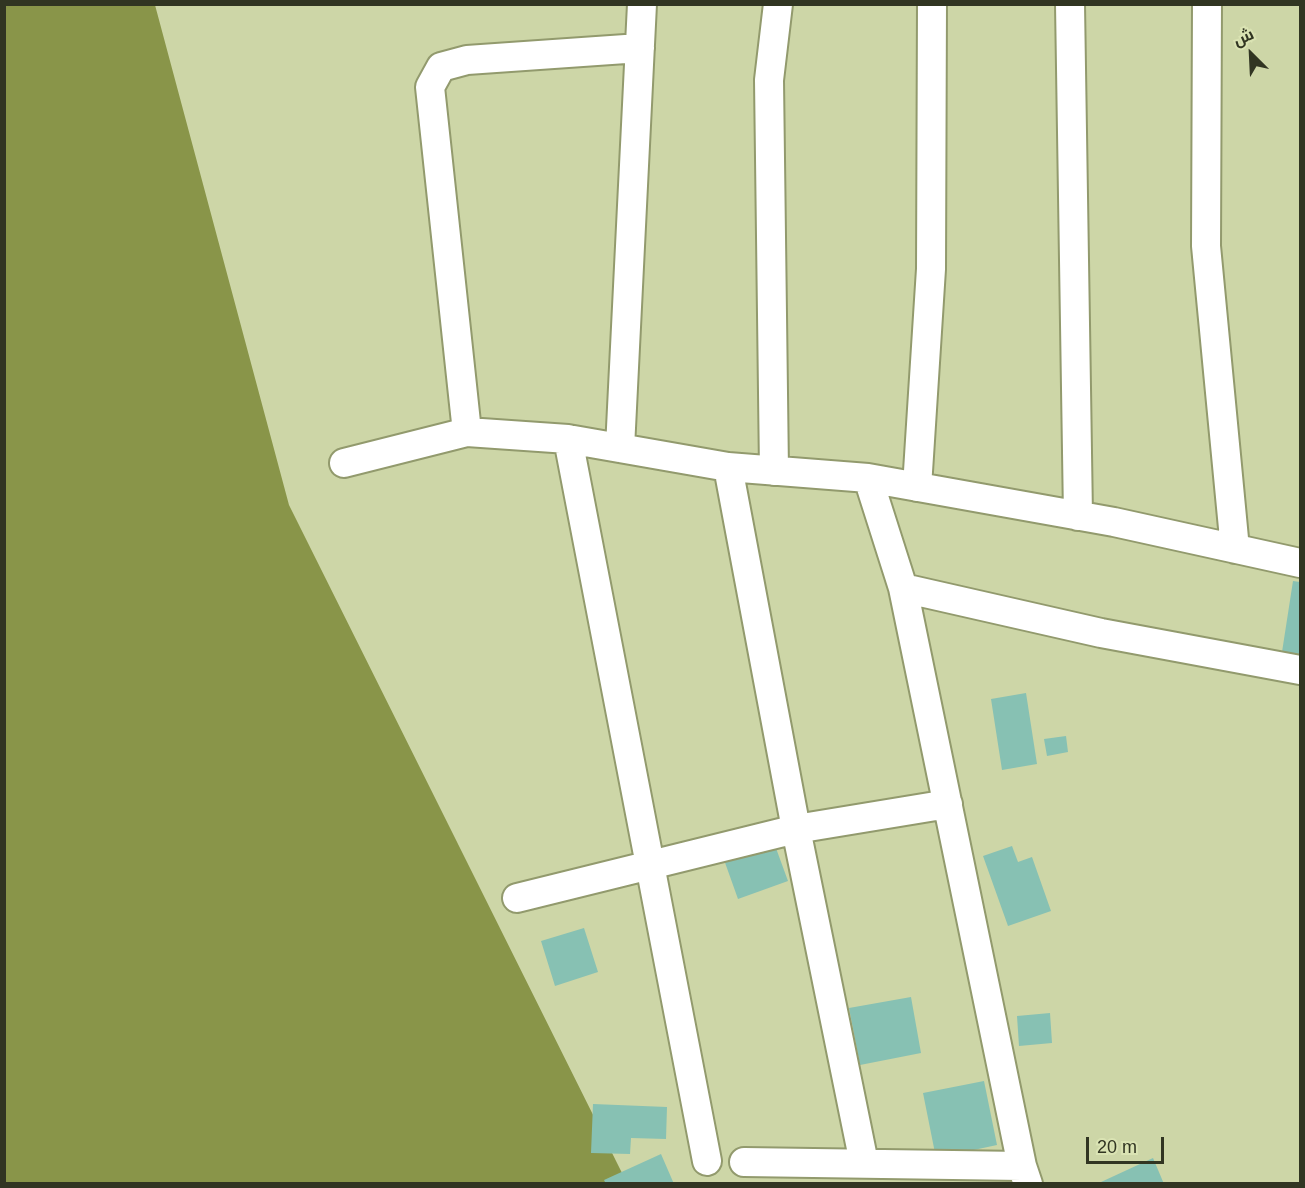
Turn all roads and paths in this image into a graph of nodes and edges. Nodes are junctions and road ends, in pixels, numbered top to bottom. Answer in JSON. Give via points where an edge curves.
{"nodes":[{"id":1,"x":642,"y":4,"type":"edge"},
{"id":2,"x":778,"y":4,"type":"edge"},
{"id":3,"x":932,"y":4,"type":"edge"},
{"id":4,"x":1070,"y":4,"type":"edge"},
{"id":5,"x":1207,"y":4,"type":"edge"},
{"id":6,"x":640,"y":48,"type":"junction"},
{"id":7,"x":467,"y":432,"type":"junction"},
{"id":8,"x":568,"y":439,"type":"junction"},
{"id":9,"x":620,"y":448,"type":"junction"},
{"id":10,"x":344,"y":463,"type":"dead end"},
{"id":11,"x":728,"y":468,"type":"junction"},
{"id":12,"x":774,"y":471,"type":"junction"},
{"id":13,"x":868,"y":478,"type":"junction"},
{"id":14,"x":916,"y":487,"type":"junction"},
{"id":15,"x":1077,"y":516,"type":"junction"},
{"id":16,"x":1235,"y":549,"type":"junction"},
{"id":17,"x":1300,"y":563,"type":"edge"},
{"id":18,"x":903,"y":588,"type":"junction"},
{"id":19,"x":1300,"y":670,"type":"edge"},
{"id":20,"x":948,"y":804,"type":"junction"},
{"id":21,"x":796,"y":829,"type":"junction"},
{"id":22,"x":650,"y":865,"type":"junction"},
{"id":23,"x":517,"y":898,"type":"dead end"},
{"id":24,"x":707,"y":1161,"type":"dead end"},
{"id":25,"x":744,"y":1162,"type":"dead end"},
{"id":26,"x":864,"y":1163,"type":"junction"},
{"id":27,"x":1025,"y":1175,"type":"edge"}],
"edges":[{"from":1,"to":6,"type":"street"},
{"from":2,"to":12,"type":"street","via":[[769,80]]},
{"from":3,"to":14,"type":"street","via":[[931,268]]},
{"from":4,"to":15,"type":"street"},
{"from":5,"to":16,"type":"street","via":[[1206,246]]},
{"from":6,"to":7,"type":"street","via":[[467,60],[441,67],[430,87]]},
{"from":6,"to":9,"type":"street"},
{"from":7,"to":8,"type":"street"},
{"from":7,"to":10,"type":"street"},
{"from":8,"to":9,"type":"street"},
{"from":8,"to":22,"type":"street"},
{"from":9,"to":11,"type":"street"},
{"from":11,"to":12,"type":"street"},
{"from":11,"to":21,"type":"street"},
{"from":12,"to":13,"type":"street"},
{"from":13,"to":14,"type":"street"},
{"from":13,"to":18,"type":"street"},
{"from":14,"to":15,"type":"street"},
{"from":15,"to":16,"type":"street"},
{"from":16,"to":17,"type":"street"},
{"from":18,"to":19,"type":"street","via":[[1101,633]]},
{"from":18,"to":20,"type":"street"},
{"from":20,"to":21,"type":"street"},
{"from":20,"to":27,"type":"street"},
{"from":21,"to":22,"type":"street"},
{"from":21,"to":26,"type":"street"},
{"from":22,"to":23,"type":"street"},
{"from":22,"to":24,"type":"street"},
{"from":25,"to":26,"type":"street"},
{"from":26,"to":27,"type":"street"}]}
